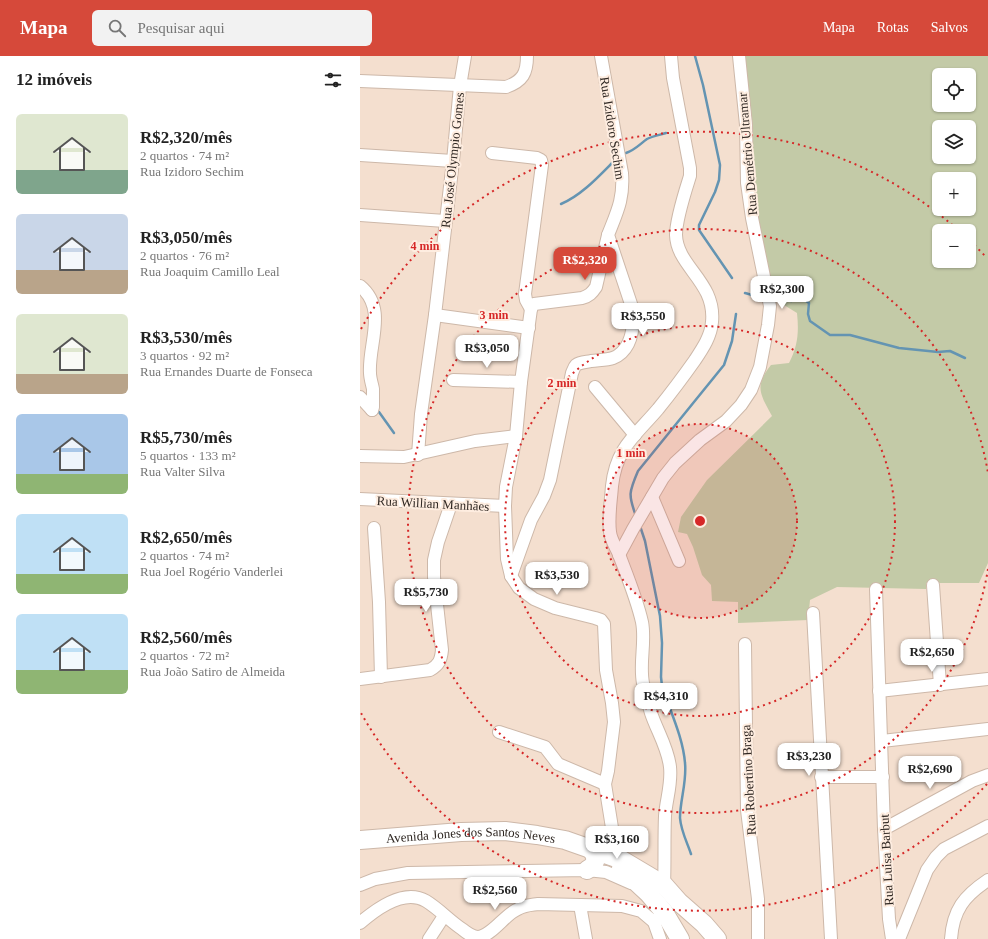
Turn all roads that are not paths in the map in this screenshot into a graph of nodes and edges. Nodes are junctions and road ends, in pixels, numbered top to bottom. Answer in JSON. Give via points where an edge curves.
{"nodes":[{"id":1,"x":465,"y":56,"type":"edge"},
{"id":2,"x":527,"y":56,"type":"edge"},
{"id":3,"x":601,"y":56,"type":"edge"},
{"id":4,"x":671,"y":56,"type":"edge"},
{"id":5,"x":739,"y":56,"type":"edge"},
{"id":6,"x":360,"y":81,"type":"edge"},
{"id":7,"x":460,"y":86,"type":"junction"},
{"id":8,"x":492,"y":153,"type":"dead end"},
{"id":9,"x":360,"y":156,"type":"edge"},
{"id":10,"x":453,"y":162,"type":"junction"},
{"id":11,"x":360,"y":215,"type":"edge"},
{"id":12,"x":445,"y":221,"type":"junction"},
{"id":13,"x":608,"y":235,"type":"junction"},
{"id":14,"x":361,"y":288,"type":"edge"},
{"id":15,"x":536,"y":306,"type":"junction"},
{"id":16,"x":435,"y":315,"type":"junction"},
{"id":17,"x":529,"y":328,"type":"junction"},
{"id":18,"x":453,"y":380,"type":"dead end"},
{"id":19,"x":520,"y":382,"type":"junction"},
{"id":20,"x":595,"y":387,"type":"dead end"},
{"id":21,"x":360,"y":397,"type":"edge"},
{"id":22,"x":366,"y":410,"type":"edge"},
{"id":23,"x":635,"y":435,"type":"junction"},
{"id":24,"x":516,"y":436,"type":"junction"},
{"id":25,"x":418,"y":455,"type":"junction"},
{"id":26,"x":360,"y":456,"type":"edge"},
{"id":27,"x":652,"y":497,"type":"junction"},
{"id":28,"x":360,"y":499,"type":"edge"},
{"id":29,"x":451,"y":504,"type":"junction"},
{"id":30,"x":505,"y":506,"type":"junction"},
{"id":31,"x":374,"y":528,"type":"dead end"},
{"id":32,"x":619,"y":555,"type":"junction"},
{"id":33,"x":679,"y":561,"type":"dead end"},
{"id":34,"x":511,"y":576,"type":"junction"},
{"id":35,"x":933,"y":585,"type":"dead end"},
{"id":36,"x":876,"y":589,"type":"dead end"},
{"id":37,"x":813,"y":613,"type":"dead end"},
{"id":38,"x":745,"y":644,"type":"dead end"},
{"id":39,"x":381,"y":677,"type":"junction"},
{"id":40,"x":360,"y":679,"type":"edge"},
{"id":41,"x":988,"y":679,"type":"edge"},
{"id":42,"x":940,"y":685,"type":"junction"},
{"id":43,"x":879,"y":691,"type":"junction"},
{"id":44,"x":988,"y":729,"type":"edge"},
{"id":45,"x":499,"y":732,"type":"dead end"},
{"id":46,"x":882,"y":741,"type":"junction"},
{"id":47,"x":988,"y":775,"type":"edge"},
{"id":48,"x":821,"y":777,"type":"junction"},
{"id":49,"x":883,"y":777,"type":"junction"},
{"id":50,"x":604,"y":784,"type":"junction"},
{"id":51,"x":988,"y":826,"type":"edge"},
{"id":52,"x":884,"y":829,"type":"junction"},
{"id":53,"x":360,"y":840,"type":"edge"},
{"id":54,"x":596,"y":850,"type":"junction"},
{"id":55,"x":624,"y":866,"type":"junction"},
{"id":56,"x":587,"y":870,"type":"junction"},
{"id":57,"x":606,"y":872,"type":"junction"},
{"id":58,"x":988,"y":880,"type":"edge"},
{"id":59,"x":360,"y":885,"type":"edge"},
{"id":60,"x":657,"y":890,"type":"junction"},
{"id":61,"x":679,"y":902,"type":"junction"},
{"id":62,"x":580,"y":905,"type":"junction"},
{"id":63,"x":444,"y":916,"type":"junction"},
{"id":64,"x":659,"y":917,"type":"junction"},
{"id":65,"x":360,"y":923,"type":"edge"},
{"id":66,"x":429,"y":939,"type":"edge"},
{"id":67,"x":586,"y":939,"type":"edge"},
{"id":68,"x":660,"y":939,"type":"edge"},
{"id":69,"x":680,"y":939,"type":"edge"},
{"id":70,"x":717,"y":939,"type":"edge"},
{"id":71,"x":758,"y":939,"type":"edge"},
{"id":72,"x":830,"y":939,"type":"edge"},
{"id":73,"x":892,"y":939,"type":"edge"},
{"id":74,"x":899,"y":939,"type":"edge"},
{"id":75,"x":951,"y":939,"type":"edge"}],
"edges":[{"from":1,"to":7,"type":"street","name":"Rua José Olympio Gomes"},
{"from":2,"to":7,"type":"street","via":[[523,77],[516,84],[506,87]]},
{"from":3,"to":13,"type":"street","name":"Rua Izidoro Sechim","via":[[623,187],[620,206]]},
{"from":4,"to":23,"type":"street","via":[[690,168],[676,236],[684,258],[709,296],[712,324],[706,344]]},
{"from":5,"to":27,"type":"street","name":"Rua Demétrio Ultramar","via":[[746,125],[747,182],[770,306],[760,367],[751,390],[741,405],[726,421],[675,463]]},
{"from":6,"to":7,"type":"street"},
{"from":7,"to":10,"type":"street","name":"Rua José Olympio Gomes"},
{"from":8,"to":15,"type":"street","via":[[541,160],[525,294],[526,300]]},
{"from":9,"to":10,"type":"street"},
{"from":10,"to":12,"type":"street","name":"Rua José Olympio Gomes"},
{"from":11,"to":12,"type":"street"},
{"from":12,"to":16,"type":"street","name":"Rua José Olympio Gomes"},
{"from":13,"to":15,"type":"street","name":"Rua Izidoro Sechim","via":[[596,287],[589,296]]},
{"from":13,"to":34,"type":"street","via":[[633,310],[632,334],[622,352],[612,358],[583,362],[576,365],[572,373],[550,480],[531,520]]},
{"from":14,"to":22,"type":"street","via":[[375,312],[370,374],[373,407]]},
{"from":15,"to":17,"type":"street"},
{"from":16,"to":17,"type":"street"},
{"from":16,"to":25,"type":"street","name":"Rua José Olympio Gomes"},
{"from":17,"to":19,"type":"street"},
{"from":18,"to":19,"type":"street"},
{"from":19,"to":24,"type":"street"},
{"from":20,"to":23,"type":"street"},
{"from":21,"to":22,"type":"street"},
{"from":23,"to":32,"type":"street","via":[[616,463],[613,483],[610,533]]},
{"from":24,"to":25,"type":"street","via":[[475,441]]},
{"from":24,"to":30,"type":"street"},
{"from":25,"to":26,"type":"street","via":[[392,458]]},
{"from":27,"to":32,"type":"street","name":"Rua Demétrio Ultramar"},
{"from":27,"to":33,"type":"street"},
{"from":28,"to":29,"type":"street","name":"Rua Willian Manhães"},
{"from":29,"to":30,"type":"street","name":"Rua Willian Manhães"},
{"from":29,"to":39,"type":"street","via":[[434,560],[442,658],[438,665],[430,670]]},
{"from":30,"to":34,"type":"street"},
{"from":31,"to":39,"type":"street"},
{"from":32,"to":60,"type":"street","via":[[642,623],[643,682],[670,766],[665,817],[666,860]]},
{"from":34,"to":50,"type":"street","via":[[519,588],[534,599],[555,608],[601,620],[604,624],[606,670],[614,722]]},
{"from":35,"to":42,"type":"street"},
{"from":36,"to":43,"type":"street","name":"Rua Luisa Barbut"},
{"from":37,"to":48,"type":"street"},
{"from":38,"to":71,"type":"street","name":"Rua Robertino Braga","via":[[747,810],[758,899]]},
{"from":39,"to":40,"type":"street"},
{"from":41,"to":42,"type":"street"},
{"from":42,"to":43,"type":"street"},
{"from":43,"to":46,"type":"street","name":"Rua Luisa Barbut"},
{"from":44,"to":46,"type":"street"},
{"from":45,"to":50,"type":"street","via":[[545,747],[558,764]]},
{"from":46,"to":49,"type":"street","name":"Rua Luisa Barbut"},
{"from":47,"to":52,"type":"street","via":[[972,781]]},
{"from":48,"to":49,"type":"street"},
{"from":48,"to":72,"type":"street"},
{"from":49,"to":52,"type":"street","name":"Rua Luisa Barbut"},
{"from":50,"to":55,"type":"street","via":[[613,834]]},
{"from":51,"to":74,"type":"street","via":[[944,849],[936,857],[927,870]]},
{"from":52,"to":73,"type":"street","name":"Rua Luisa Barbut"},
{"from":53,"to":54,"type":"highway","name":"Avenida Jones dos Santos Neves","via":[[505,831],[566,840]]},
{"from":54,"to":55,"type":"highway"},
{"from":54,"to":56,"type":"highway","via":[[593,852],[596,858],[593,866]]},
{"from":55,"to":57,"type":"street"},
{"from":55,"to":60,"type":"highway"},
{"from":55,"to":61,"type":"highway"},
{"from":56,"to":57,"type":"street"},
{"from":56,"to":59,"type":"street","via":[[408,873],[375,879]]},
{"from":57,"to":60,"type":"street"},
{"from":58,"to":75,"type":"street","via":[[974,889],[963,901],[952,926]]},
{"from":60,"to":61,"type":"highway"},
{"from":60,"to":64,"type":"highway"},
{"from":61,"to":70,"type":"highway"},
{"from":62,"to":63,"type":"street","via":[[528,905],[516,909],[485,935],[478,937],[471,936]]},
{"from":62,"to":64,"type":"street","via":[[622,906]]},
{"from":62,"to":67,"type":"street"},
{"from":63,"to":65,"type":"street","via":[[425,900],[414,897],[401,898],[384,905]]},
{"from":63,"to":66,"type":"street"},
{"from":64,"to":68,"type":"street"},
{"from":64,"to":69,"type":"highway"}]}
